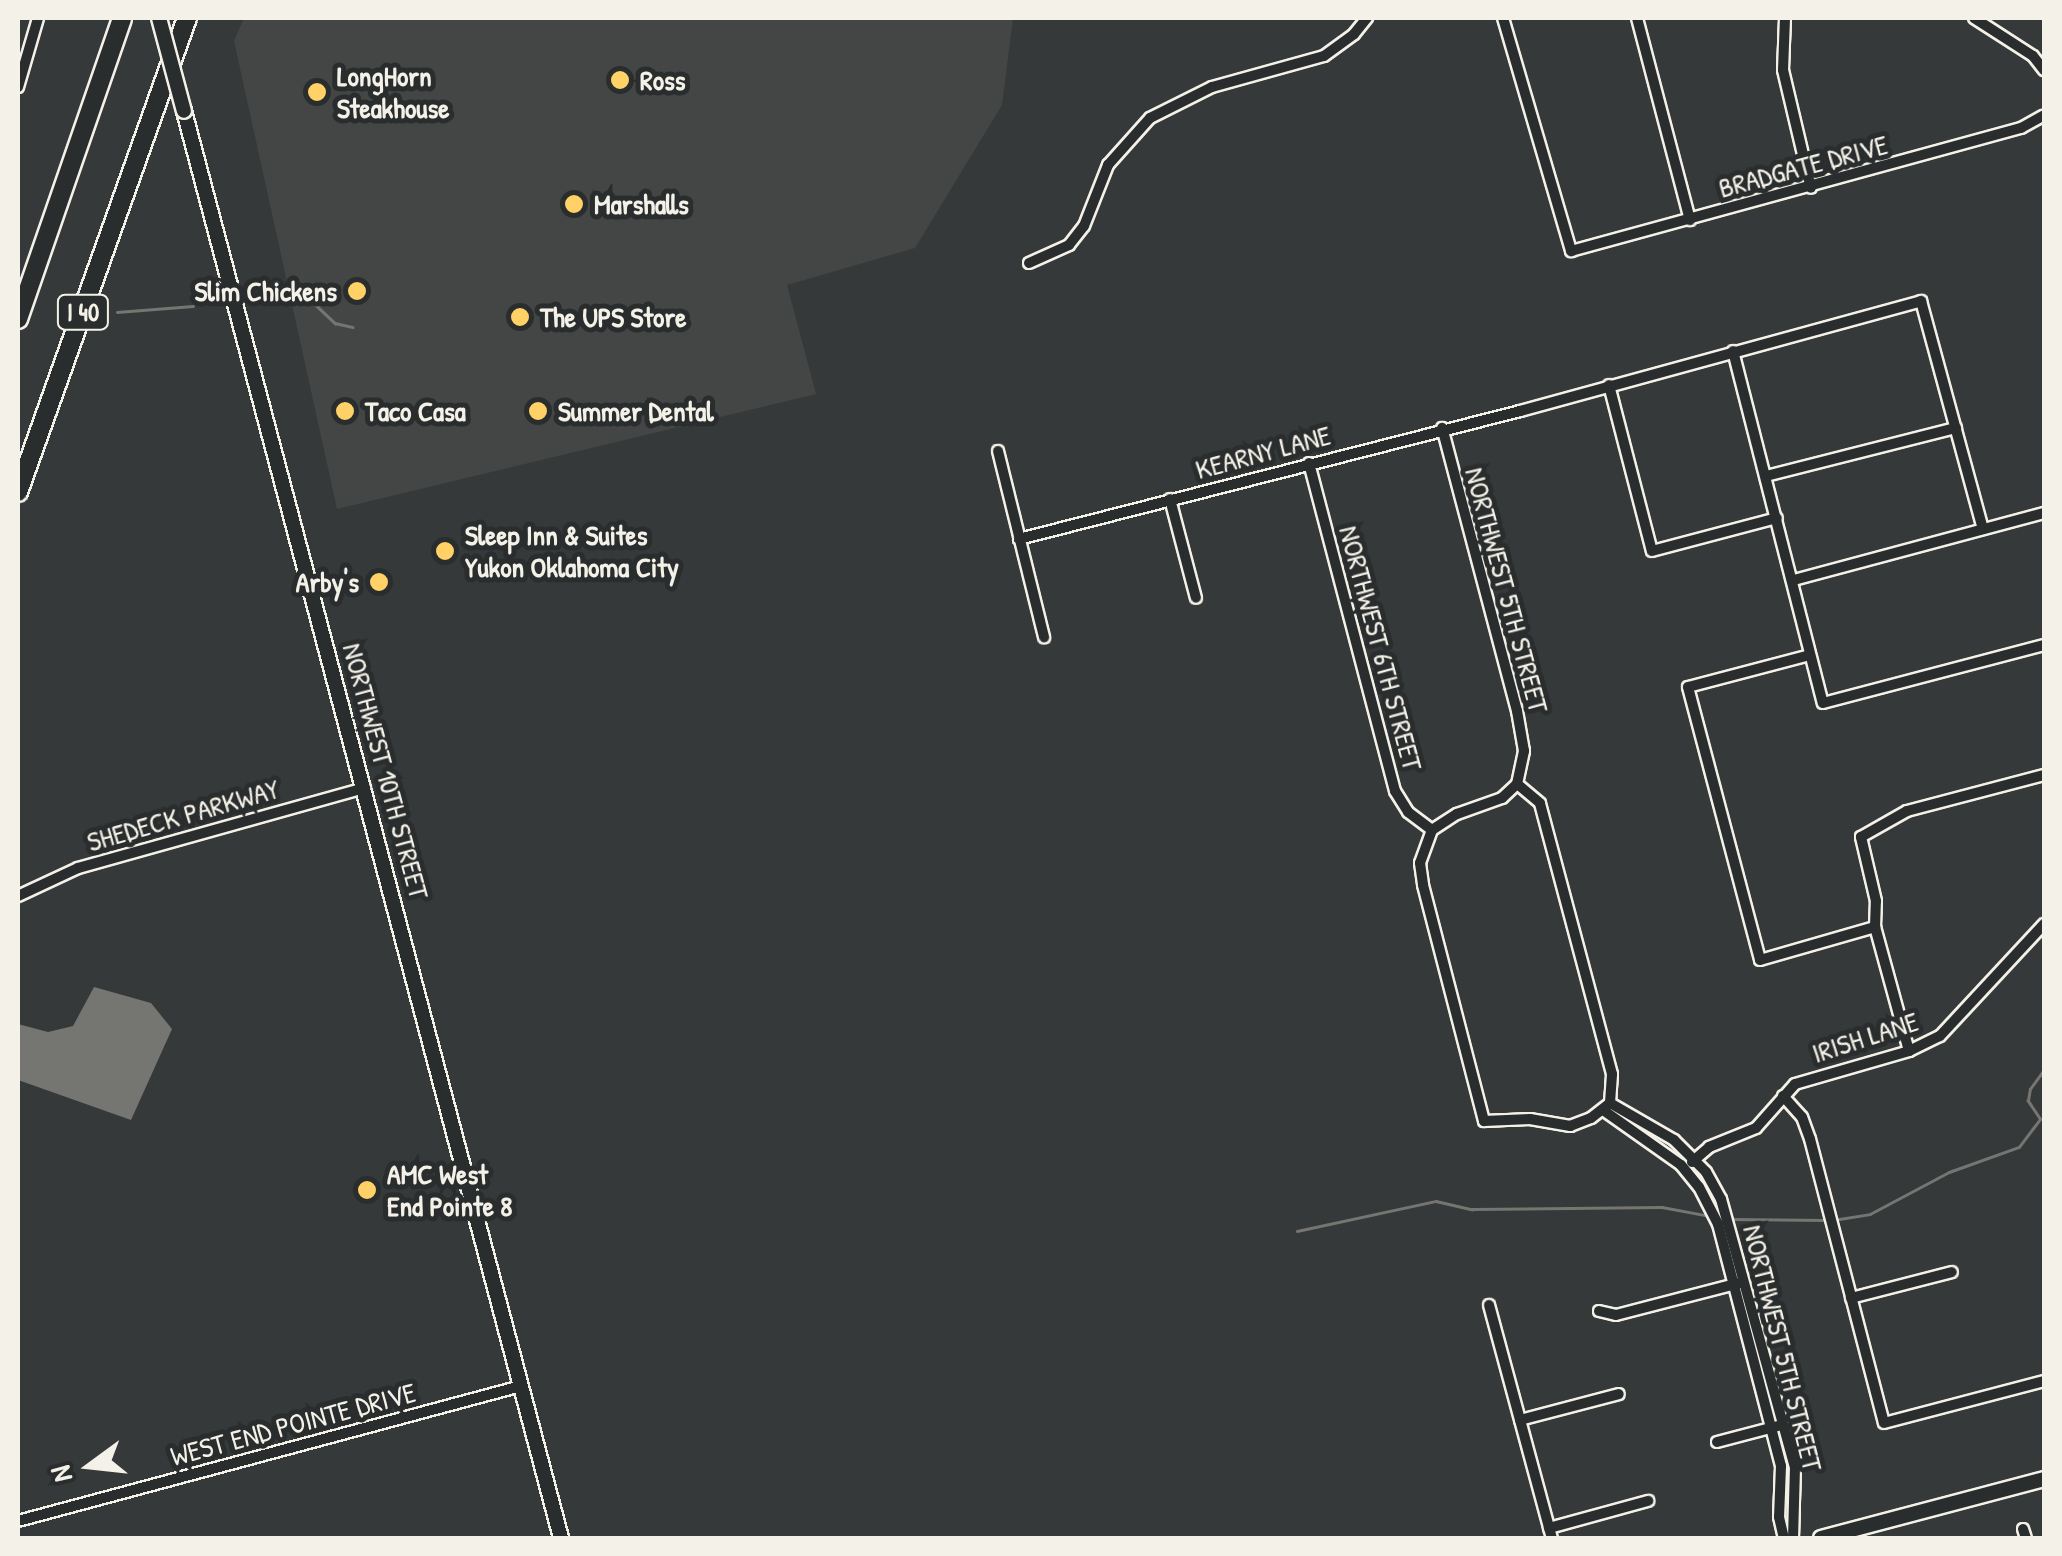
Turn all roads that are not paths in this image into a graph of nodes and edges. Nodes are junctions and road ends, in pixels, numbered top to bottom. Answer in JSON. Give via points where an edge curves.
{"nodes":[{"id":1,"x":38,"y":18,"type":"edge"},
{"id":2,"x":122,"y":18,"type":"edge"},
{"id":3,"x":159,"y":18,"type":"edge"},
{"id":4,"x":187,"y":18,"type":"edge"},
{"id":5,"x":1366,"y":18,"type":"edge"},
{"id":6,"x":1503,"y":18,"type":"edge"},
{"id":7,"x":1637,"y":18,"type":"edge"},
{"id":8,"x":1785,"y":18,"type":"edge"},
{"id":9,"x":1974,"y":18,"type":"edge"},
{"id":10,"x":2044,"y":70,"type":"edge"},
{"id":11,"x":18,"y":87,"type":"edge"},
{"id":12,"x":2044,"y":116,"type":"edge"},
{"id":13,"x":1811,"y":188,"type":"junction"},
{"id":14,"x":1690,"y":220,"type":"junction"},
{"id":15,"x":1029,"y":262,"type":"dead end"},
{"id":16,"x":18,"y":319,"type":"edge"},
{"id":17,"x":1734,"y":351,"type":"junction"},
{"id":18,"x":1609,"y":385,"type":"junction"},
{"id":19,"x":1442,"y":428,"type":"junction"},
{"id":20,"x":1956,"y":428,"type":"junction"},
{"id":21,"x":998,"y":451,"type":"dead end"},
{"id":22,"x":1309,"y":462,"type":"junction"},
{"id":23,"x":1766,"y":476,"type":"junction"},
{"id":24,"x":18,"y":492,"type":"edge"},
{"id":25,"x":1170,"y":500,"type":"junction"},
{"id":26,"x":2044,"y":513,"type":"edge"},
{"id":27,"x":1777,"y":518,"type":"junction"},
{"id":28,"x":1983,"y":529,"type":"junction"},
{"id":29,"x":1019,"y":540,"type":"junction"},
{"id":30,"x":1794,"y":580,"type":"junction"},
{"id":31,"x":1196,"y":598,"type":"dead end"},
{"id":32,"x":1044,"y":637,"type":"dead end"},
{"id":33,"x":2044,"y":645,"type":"edge"},
{"id":34,"x":1810,"y":655,"type":"junction"},
{"id":35,"x":2044,"y":774,"type":"edge"},
{"id":36,"x":1517,"y":784,"type":"junction"},
{"id":37,"x":365,"y":788,"type":"junction"},
{"id":38,"x":1432,"y":830,"type":"junction"},
{"id":39,"x":18,"y":896,"type":"edge"},
{"id":40,"x":2044,"y":924,"type":"edge"},
{"id":41,"x":1875,"y":927,"type":"junction"},
{"id":42,"x":1909,"y":1051,"type":"junction"},
{"id":43,"x":1783,"y":1096,"type":"junction"},
{"id":44,"x":1606,"y":1107,"type":"junction"},
{"id":45,"x":1694,"y":1160,"type":"junction"},
{"id":46,"x":1686,"y":1170,"type":"junction"},
{"id":47,"x":1952,"y":1272,"type":"dead end"},
{"id":48,"x":1740,"y":1283,"type":"junction"},
{"id":49,"x":1851,"y":1298,"type":"junction"},
{"id":50,"x":1489,"y":1304,"type":"dead end"},
{"id":51,"x":1600,"y":1310,"type":"dead end"},
{"id":52,"x":2044,"y":1381,"type":"edge"},
{"id":53,"x":521,"y":1386,"type":"junction"},
{"id":54,"x":1619,"y":1394,"type":"dead end"},
{"id":55,"x":1520,"y":1420,"type":"junction"},
{"id":56,"x":1777,"y":1426,"type":"junction"},
{"id":57,"x":1717,"y":1442,"type":"dead end"},
{"id":58,"x":2044,"y":1478,"type":"edge"},
{"id":59,"x":1648,"y":1501,"type":"dead end"},
{"id":60,"x":18,"y":1521,"type":"edge"},
{"id":61,"x":1550,"y":1533,"type":"edge"},
{"id":62,"x":561,"y":1538,"type":"edge"},
{"id":63,"x":1784,"y":1538,"type":"edge"},
{"id":64,"x":1792,"y":1538,"type":"edge"},
{"id":65,"x":1821,"y":1538,"type":"edge"}],
"edges":[{"from":1,"to":11,"type":"street"},
{"from":2,"to":16,"type":"highway","number":"I 40"},
{"from":3,"to":37,"type":"main road","name":"NORTHWEST 10TH STREET","bridge":true},
{"from":4,"to":24,"type":"highway","number":"I 40"},
{"from":5,"to":15,"type":"street","via":[[1324,56],[1212,87],[1150,118],[1108,165],[1084,226],[1069,245]]},
{"from":6,"to":14,"type":"street","name":"BRADGATE DRIVE","via":[[1571,251]]},
{"from":7,"to":14,"type":"street"},
{"from":8,"to":13,"type":"street","via":[[1783,70]]},
{"from":9,"to":10,"type":"street","via":[[2034,56]]},
{"from":12,"to":13,"type":"street","name":"BRADGATE DRIVE"},
{"from":13,"to":14,"type":"street","name":"BRADGATE DRIVE"},
{"from":17,"to":18,"type":"street","name":"KEARNY LANE"},
{"from":17,"to":20,"type":"street","name":"KEARNY LANE","via":[[1921,301]]},
{"from":17,"to":23,"type":"street"},
{"from":18,"to":19,"type":"street","name":"KEARNY LANE"},
{"from":18,"to":27,"type":"street","via":[[1652,552]]},
{"from":19,"to":22,"type":"street","name":"KEARNY LANE"},
{"from":19,"to":36,"type":"street","name":"NORTHWEST 5TH STREET","via":[[1517,711],[1524,751]]},
{"from":20,"to":23,"type":"street"},
{"from":20,"to":28,"type":"street"},
{"from":21,"to":29,"type":"street"},
{"from":22,"to":25,"type":"street","name":"KEARNY LANE"},
{"from":22,"to":38,"type":"street","name":"NORTHWEST 6TH STREET","via":[[1396,791],[1408,812]]},
{"from":23,"to":27,"type":"street"},
{"from":25,"to":29,"type":"street","name":"KEARNY LANE"},
{"from":25,"to":31,"type":"street"},
{"from":26,"to":28,"type":"street"},
{"from":27,"to":30,"type":"street"},
{"from":28,"to":30,"type":"street"},
{"from":29,"to":32,"type":"street"},
{"from":30,"to":34,"type":"street"},
{"from":33,"to":34,"type":"street","via":[[1823,703]]},
{"from":34,"to":41,"type":"street","via":[[1688,687],[1760,960]]},
{"from":35,"to":41,"type":"street","via":[[1908,811],[1862,837]]},
{"from":36,"to":38,"type":"street","via":[[1502,798]]},
{"from":36,"to":44,"type":"street","via":[[1540,803],[1612,1074]]},
{"from":37,"to":39,"type":"street","name":"SHEDECK PARKWAY","via":[[78,868]]},
{"from":37,"to":53,"type":"main road","name":"NORTHWEST 10TH STREET"},
{"from":38,"to":44,"type":"street","via":[[1420,863],[1423,884],[1484,1120],[1562,1126]]},
{"from":40,"to":42,"type":"street","name":"IRISH LANE","via":[[1940,1036]]},
{"from":41,"to":42,"type":"street"},
{"from":42,"to":43,"type":"street","name":"IRISH LANE","via":[[1795,1084]]},
{"from":43,"to":45,"type":"street","name":"IRISH LANE","via":[[1756,1128]]},
{"from":43,"to":49,"type":"street","via":[[1802,1117],[1810,1140]]},
{"from":44,"to":45,"type":"street","name":"NORTHWEST 5TH STREET","via":[[1674,1140]]},
{"from":44,"to":46,"type":"street","name":"NORTHWEST 5TH STREET"},
{"from":45,"to":46,"type":"street","name":"IRISH LANE"},
{"from":45,"to":48,"type":"street","name":"NORTHWEST 5TH STREET","via":[[1721,1199]]},
{"from":46,"to":48,"type":"street","name":"NORTHWEST 5TH STREET","via":[[1700,1186]]},
{"from":47,"to":49,"type":"street"},
{"from":48,"to":51,"type":"street","via":[[1616,1315]]},
{"from":48,"to":56,"type":"street","name":"NORTHWEST 5TH STREET"},
{"from":49,"to":52,"type":"street","via":[[1884,1423]]},
{"from":50,"to":55,"type":"street"},
{"from":53,"to":60,"type":"street","name":"WEST END POINTE DRIVE"},
{"from":53,"to":62,"type":"main road","name":"NORTHWEST 10TH STREET"},
{"from":54,"to":55,"type":"street"},
{"from":55,"to":61,"type":"street"},
{"from":56,"to":57,"type":"street"},
{"from":56,"to":63,"type":"street","name":"NORTHWEST 5TH STREET"},
{"from":56,"to":64,"type":"street","name":"NORTHWEST 5TH STREET","via":[[1794,1467]]},
{"from":58,"to":65,"type":"main road"},
{"from":59,"to":61,"type":"street"}]}
